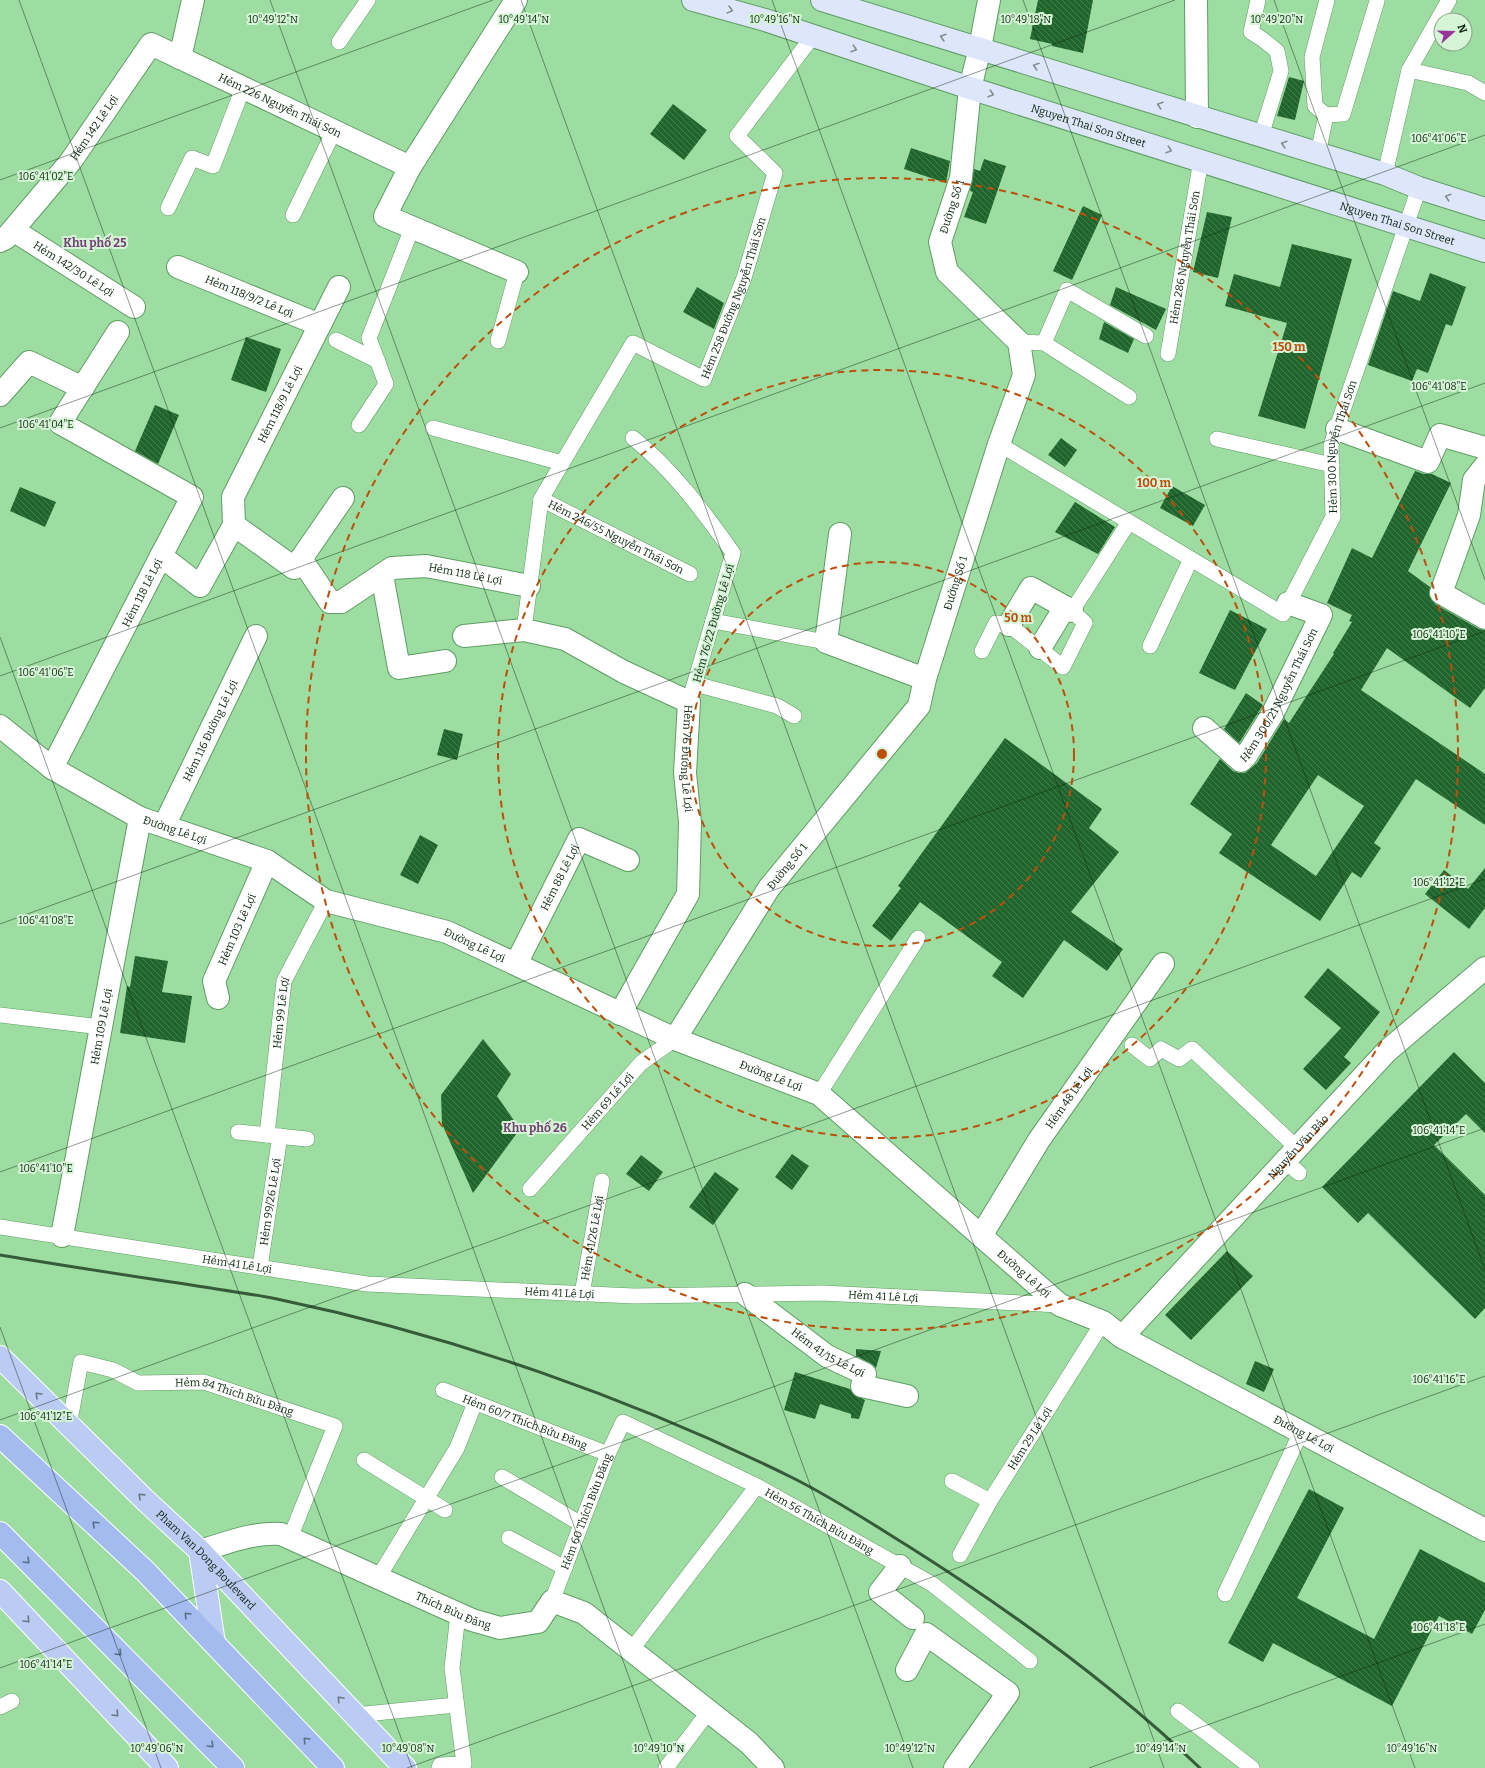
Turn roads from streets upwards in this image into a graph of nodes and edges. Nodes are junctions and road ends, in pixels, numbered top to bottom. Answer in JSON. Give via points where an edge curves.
{"nodes":[{"id":1,"x":193,"y":0,"type":"edge"},
{"id":2,"x":516,"y":0,"type":"edge"},
{"id":3,"x":693,"y":0,"type":"edge"},
{"id":4,"x":822,"y":0,"type":"edge"},
{"id":5,"x":989,"y":0,"type":"edge"},
{"id":6,"x":1196,"y":0,"type":"edge"},
{"id":7,"x":151,"y":44,"type":"joint"},
{"id":8,"x":980,"y":48,"type":"junction"},
{"id":9,"x":180,"y":58,"type":"junction"},
{"id":10,"x":970,"y":88,"type":"junction"},
{"id":11,"x":1197,"y":117,"type":"junction"},
{"id":12,"x":410,"y":167,"type":"junction"},
{"id":13,"x":1485,"y":209,"type":"edge"},
{"id":14,"x":6,"y":236,"type":"edge"},
{"id":15,"x":1485,"y":251,"type":"edge"},
{"id":16,"x":178,"y":267,"type":"dead end"},
{"id":17,"x":517,"y":272,"type":"road end"},
{"id":18,"x":339,"y":287,"type":"dead end"},
{"id":19,"x":134,"y":307,"type":"dead end"},
{"id":20,"x":320,"y":325,"type":"junction"},
{"id":21,"x":118,"y":332,"type":"dead end"},
{"id":22,"x":83,"y":388,"type":"junction"},
{"id":23,"x":0,"y":395,"type":"edge"},
{"id":24,"x":1337,"y":429,"type":"road end"},
{"id":25,"x":1485,"y":448,"type":"edge"},
{"id":26,"x":1485,"y":466,"type":"edge"},
{"id":27,"x":343,"y":498,"type":"dead end"},
{"id":28,"x":234,"y":525,"type":"junction"},
{"id":29,"x":840,"y":534,"type":"dead end"},
{"id":30,"x":161,"y":556,"type":"junction"},
{"id":31,"x":301,"y":560,"type":"junction"},
{"id":32,"x":382,"y":575,"type":"junction"},
{"id":33,"x":529,"y":586,"type":"road end"},
{"id":34,"x":1288,"y":603,"type":"road end"},
{"id":35,"x":1485,"y":618,"type":"edge"},
{"id":36,"x":1009,"y":625,"type":"road end"},
{"id":37,"x":256,"y":636,"type":"dead end"},
{"id":38,"x":464,"y":636,"type":"dead end"},
{"id":39,"x":1040,"y":648,"type":"road end"},
{"id":40,"x":446,"y":661,"type":"dead end"},
{"id":41,"x":926,"y":679,"type":"junction"},
{"id":42,"x":0,"y":726,"type":"edge"},
{"id":43,"x":1204,"y":728,"type":"dead end"},
{"id":44,"x":52,"y":768,"type":"junction"},
{"id":45,"x":140,"y":818,"type":"junction"},
{"id":46,"x":164,"y":826,"type":"junction"},
{"id":47,"x":628,"y":860,"type":"dead end"},
{"id":48,"x":267,"y":861,"type":"junction"},
{"id":49,"x":516,"y":964,"type":"junction"},
{"id":50,"x":1163,"y":964,"type":"dead end"},
{"id":51,"x":1485,"y":968,"type":"edge"},
{"id":52,"x":218,"y":998,"type":"dead end"},
{"id":53,"x":620,"y":1014,"type":"junction"},
{"id":54,"x":675,"y":1039,"type":"junction"},
{"id":55,"x":62,"y":1236,"type":"road end"},
{"id":56,"x":981,"y":1236,"type":"junction"},
{"id":57,"x":745,"y":1294,"type":"road end"},
{"id":58,"x":1122,"y":1337,"type":"junction"},
{"id":59,"x":0,"y":1357,"type":"edge"},
{"id":60,"x":907,"y":1396,"type":"dead end"},
{"id":61,"x":0,"y":1436,"type":"edge"},
{"id":62,"x":1485,"y":1530,"type":"edge"},
{"id":63,"x":0,"y":1533,"type":"edge"},
{"id":64,"x":200,"y":1551,"type":"junction"},
{"id":65,"x":900,"y":1566,"type":"road end"},
{"id":66,"x":0,"y":1591,"type":"edge"},
{"id":67,"x":913,"y":1618,"type":"dead end"},
{"id":68,"x":214,"y":1643,"type":"junction"},
{"id":69,"x":907,"y":1670,"type":"dead end"},
{"id":70,"x":168,"y":1768,"type":"edge"},
{"id":71,"x":233,"y":1768,"type":"edge"},
{"id":72,"x":333,"y":1768,"type":"edge"},
{"id":73,"x":406,"y":1768,"type":"edge"},
{"id":74,"x":773,"y":1768,"type":"edge"},
{"id":75,"x":955,"y":1768,"type":"edge"}],
"edges":[{"from":1,"to":9,"type":"street"},
{"from":2,"to":12,"type":"street"},
{"from":3,"to":10,"type":"main road","name":"Nguyen Thai Son Street","one_way":true,"via":[[765,20]]},
{"from":8,"to":4,"type":"main road","one_way":true},
{"from":5,"to":8,"type":"street"},
{"from":6,"to":11,"type":"street"},
{"from":7,"to":9,"type":"street","name":"Hẻm 226 Nguyễn Thái Sơn"},
{"from":7,"to":14,"type":"street","name":"Hẻm 142 Lê Lợi","via":[[71,161]]},
{"from":8,"to":10,"type":"street"},
{"from":11,"to":8,"type":"main road","one_way":true},
{"from":9,"to":12,"type":"street","name":"Hẻm 226 Nguyễn Thái Sơn"},
{"from":10,"to":15,"type":"main road","name":"Nguyen Thai Son Street","one_way":true},
{"from":10,"to":41,"type":"street","name":"Đường Số 1","via":[[961,178],[940,242],[947,272],[1019,342],[1024,375],[999,444]]},
{"from":13,"to":11,"type":"main road","one_way":true,"via":[[1385,174]]},
{"from":12,"to":17,"type":"street","via":[[385,216]]},
{"from":14,"to":19,"type":"street","name":"Hẻm 142/30 Lê Lợi"},
{"from":16,"to":20,"type":"street","name":"Hẻm 118/9/2 Lê Lợi"},
{"from":18,"to":20,"type":"street","name":"Hẻm 118/9 Lê Lợi"},
{"from":20,"to":28,"type":"street","name":"Hẻm 118/9 Lê Lợi","via":[[233,497]]},
{"from":21,"to":22,"type":"street"},
{"from":22,"to":23,"type":"street","via":[[29,362]]},
{"from":22,"to":30,"type":"street","via":[[60,423],[192,496]]},
{"from":24,"to":25,"type":"street","via":[[1428,462],[1440,435]]},
{"from":26,"to":35,"type":"street","via":[[1474,480],[1469,515],[1441,593]]},
{"from":27,"to":31,"type":"street"},
{"from":28,"to":30,"type":"street","name":"Hẻm 118 Lê Lợi","via":[[200,586]]},
{"from":28,"to":31,"type":"street","via":[[294,568]]},
{"from":29,"to":41,"type":"street","via":[[826,642]]},
{"from":30,"to":44,"type":"street","name":"Hẻm 118 Lê Lợi"},
{"from":31,"to":32,"type":"street","name":"Hẻm 118 Lê Lợi","via":[[330,602],[341,602]]},
{"from":32,"to":33,"type":"street","name":"Hẻm 118 Lê Lợi","via":[[392,568],[426,566]]},
{"from":32,"to":40,"type":"street","via":[[399,668]]},
{"from":34,"to":43,"type":"street","name":"Hẻm 300/21 Nguyễn Thái Sơn","via":[[1322,615],[1273,713],[1246,756],[1241,760]]},
{"from":36,"to":39,"type":"street","via":[[1031,588],[1069,609]]},
{"from":37,"to":46,"type":"street","name":"Hẻm 116 Đường Lê Lợi"},
{"from":38,"to":53,"type":"street","name":"Hẻm 76 Đường Lê Lợi","via":[[524,630],[565,639],[624,672],[692,693],[685,773],[690,822],[688,894]]},
{"from":41,"to":54,"type":"street","name":"Đường Số 1","via":[[919,706],[769,888]]},
{"from":42,"to":44,"type":"street","name":"Đường Lê Lợi"},
{"from":44,"to":45,"type":"street","name":"Đường Lê Lợi"},
{"from":45,"to":46,"type":"street","name":"Đường Lê Lợi"},
{"from":45,"to":55,"type":"street","name":"Hẻm 109 Lê Lợi"},
{"from":46,"to":48,"type":"street","name":"Đường Lê Lợi"},
{"from":47,"to":49,"type":"street","name":"Hẻm 88 Lê Lợi","via":[[579,839]]},
{"from":48,"to":49,"type":"street","name":"Đường Lê Lợi","via":[[326,901],[447,932]]},
{"from":48,"to":52,"type":"street","name":"Hẻm 103 Lê Lợi","via":[[214,982]]},
{"from":49,"to":53,"type":"street","name":"Đường Lê Lợi"},
{"from":50,"to":56,"type":"street","name":"Hẻm 48 Lê Lợi","via":[[1039,1140]]},
{"from":51,"to":58,"type":"street","name":"Nguyễn Văn Bảo","via":[[1387,1051],[1294,1160]]},
{"from":53,"to":54,"type":"street","name":"Đường Lê Lợi"},
{"from":54,"to":56,"type":"street","name":"Đường Lê Lợi","via":[[819,1094]]},
{"from":56,"to":58,"type":"street","name":"Đường Lê Lợi","via":[[1060,1305],[1103,1322]]},
{"from":57,"to":60,"type":"street","name":"Hẻm 41/15 Lê Lợi","via":[[827,1356],[865,1374],[862,1386]]},
{"from":58,"to":62,"type":"street","name":"Đường Lê Lợi"},
{"from":64,"to":59,"type":"main road","name":"Pham Van Dong Boulevard","one_way":true},
{"from":68,"to":61,"type":"highway","one_way":true,"via":[[145,1571]]},
{"from":63,"to":71,"type":"highway","one_way":true},
{"from":64,"to":68,"type":"main road"},
{"from":73,"to":64,"type":"main road","name":"Pham Van Dong Boulevard","one_way":true},
{"from":64,"to":74,"type":"street","name":"Thích Bửu Đăng","via":[[244,1537],[266,1533],[281,1534],[458,1614],[500,1628],[538,1622],[552,1602],[584,1613],[749,1743]]},
{"from":65,"to":67,"type":"street","via":[[880,1592]]},
{"from":66,"to":70,"type":"main road","one_way":true},
{"from":72,"to":68,"type":"highway","one_way":true},
{"from":69,"to":75,"type":"street","via":[[926,1634],[1008,1693]]}]}
